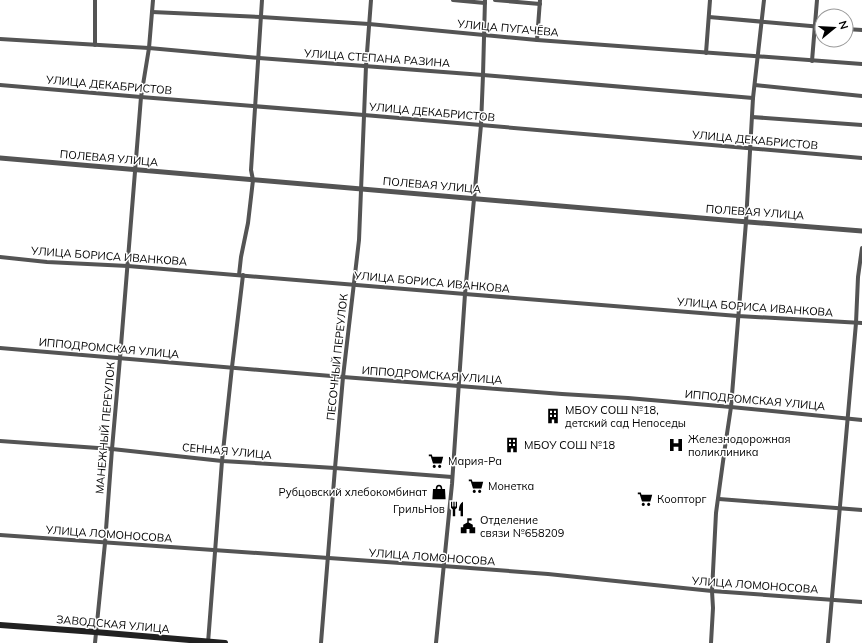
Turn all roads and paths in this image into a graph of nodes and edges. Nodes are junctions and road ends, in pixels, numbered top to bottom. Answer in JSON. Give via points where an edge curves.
{"nodes":[{"id":1,"x":95,"y":0,"type":"edge"},
{"id":2,"x":153,"y":0,"type":"edge"},
{"id":3,"x":262,"y":0,"type":"edge"},
{"id":4,"x":371,"y":0,"type":"edge"},
{"id":5,"x":453,"y":0,"type":"edge"},
{"id":6,"x":495,"y":0,"type":"edge"},
{"id":7,"x":710,"y":0,"type":"edge"},
{"id":8,"x":764,"y":0,"type":"edge"},
{"id":9,"x":485,"y":1,"type":"edge"},
{"id":10,"x":540,"y":2,"type":"edge"},
{"id":11,"x":152,"y":12,"type":"junction"},
{"id":12,"x":261,"y":17,"type":"junction"},
{"id":13,"x":709,"y":17,"type":"junction"},
{"id":14,"x":762,"y":22,"type":"junction"},
{"id":15,"x":369,"y":24,"type":"junction"},
{"id":16,"x":814,"y":26,"type":"joint"},
{"id":17,"x":485,"y":35,"type":"junction"},
{"id":18,"x":0,"y":39,"type":"edge"},
{"id":19,"x":537,"y":40,"type":"junction"},
{"id":20,"x":95,"y":45,"type":"junction"},
{"id":21,"x":149,"y":48,"type":"junction"},
{"id":22,"x":706,"y":53,"type":"junction"},
{"id":23,"x":758,"y":57,"type":"junction"},
{"id":24,"x":258,"y":58,"type":"junction"},
{"id":25,"x":812,"y":61,"type":"junction"},
{"id":26,"x":862,"y":64,"type":"edge"},
{"id":27,"x":366,"y":66,"type":"junction"},
{"id":28,"x":483,"y":75,"type":"junction"},
{"id":29,"x":0,"y":85,"type":"edge"},
{"id":30,"x":755,"y":85,"type":"junction"},
{"id":31,"x":862,"y":96,"type":"edge"},
{"id":32,"x":141,"y":97,"type":"junction"},
{"id":33,"x":753,"y":98,"type":"junction"},
{"id":34,"x":256,"y":106,"type":"junction"},
{"id":35,"x":364,"y":115,"type":"junction"},
{"id":36,"x":752,"y":117,"type":"junction"},
{"id":37,"x":481,"y":125,"type":"junction"},
{"id":38,"x":862,"y":125,"type":"edge"},
{"id":39,"x":750,"y":148,"type":"junction"},
{"id":40,"x":0,"y":158,"type":"edge"},
{"id":41,"x":862,"y":158,"type":"edge"},
{"id":42,"x":136,"y":170,"type":"junction"},
{"id":43,"x":253,"y":180,"type":"junction"},
{"id":44,"x":361,"y":189,"type":"junction"},
{"id":45,"x":473,"y":199,"type":"junction"},
{"id":46,"x":746,"y":222,"type":"junction"},
{"id":47,"x":862,"y":231,"type":"edge"},
{"id":48,"x":862,"y":248,"type":"edge"},
{"id":49,"x":0,"y":257,"type":"edge"},
{"id":50,"x":128,"y":266,"type":"junction"},
{"id":51,"x":241,"y":276,"type":"junction"},
{"id":52,"x":353,"y":285,"type":"junction"},
{"id":53,"x":465,"y":294,"type":"junction"},
{"id":54,"x":738,"y":316,"type":"junction"},
{"id":55,"x":856,"y":323,"type":"junction"},
{"id":56,"x":862,"y":323,"type":"edge"},
{"id":57,"x":0,"y":348,"type":"edge"},
{"id":58,"x":120,"y":358,"type":"junction"},
{"id":59,"x":232,"y":367,"type":"junction"},
{"id":60,"x":343,"y":377,"type":"junction"},
{"id":61,"x":458,"y":386,"type":"junction"},
{"id":62,"x":731,"y":407,"type":"junction"},
{"id":63,"x":848,"y":418,"type":"junction"},
{"id":64,"x":862,"y":420,"type":"edge"},
{"id":65,"x":0,"y":441,"type":"edge"},
{"id":66,"x":112,"y":449,"type":"junction"},
{"id":67,"x":222,"y":461,"type":"junction"},
{"id":68,"x":335,"y":468,"type":"junction"},
{"id":69,"x":452,"y":477,"type":"junction"},
{"id":70,"x":719,"y":499,"type":"junction"},
{"id":71,"x":839,"y":509,"type":"junction"},
{"id":72,"x":862,"y":510,"type":"edge"},
{"id":73,"x":0,"y":535,"type":"edge"},
{"id":74,"x":105,"y":543,"type":"junction"},
{"id":75,"x":215,"y":550,"type":"junction"},
{"id":76,"x":328,"y":558,"type":"junction"},
{"id":77,"x":443,"y":566,"type":"junction"},
{"id":78,"x":712,"y":591,"type":"junction"},
{"id":79,"x":831,"y":600,"type":"junction"},
{"id":80,"x":862,"y":602,"type":"edge"},
{"id":81,"x":0,"y":625,"type":"edge"},
{"id":82,"x":95,"y":632,"type":"junction"},
{"id":83,"x":208,"y":642,"type":"edge"},
{"id":84,"x":94,"y":643,"type":"edge"},
{"id":85,"x":225,"y":643,"type":"edge"},
{"id":86,"x":321,"y":643,"type":"edge"},
{"id":87,"x":436,"y":643,"type":"edge"},
{"id":88,"x":711,"y":643,"type":"edge"},
{"id":89,"x":828,"y":643,"type":"edge"}],
"edges":[{"from":1,"to":20,"type":"street"},
{"from":2,"to":11,"type":"street","name":"МАНЕЖНЫЙ ПЕРЕУЛОК"},
{"from":3,"to":12,"type":"street"},
{"from":4,"to":15,"type":"street","name":"ПЕСОЧНЫЙ ПЕРЕУЛОК"},
{"from":5,"to":9,"type":"street"},
{"from":6,"to":10,"type":"street"},
{"from":7,"to":13,"type":"street"},
{"from":8,"to":14,"type":"street"},
{"from":9,"to":17,"type":"street"},
{"from":10,"to":19,"type":"street"},
{"from":11,"to":12,"type":"street","name":"УЛИЦА ПУГАЧЁВА"},
{"from":11,"to":21,"type":"street","name":"МАНЕЖНЫЙ ПЕРЕУЛОК"},
{"from":12,"to":15,"type":"street","name":"УЛИЦА ПУГАЧЁВА"},
{"from":12,"to":24,"type":"street"},
{"from":13,"to":14,"type":"street"},
{"from":13,"to":22,"type":"street"},
{"from":14,"to":16,"type":"street"},
{"from":14,"to":23,"type":"street"},
{"from":15,"to":17,"type":"street","name":"УЛИЦА ПУГАЧЁВА"},
{"from":15,"to":27,"type":"street","name":"ПЕСОЧНЫЙ ПЕРЕУЛОК"},
{"from":16,"to":25,"type":"street"},
{"from":17,"to":19,"type":"street","name":"УЛИЦА ПУГАЧЁВА"},
{"from":17,"to":28,"type":"street"},
{"from":18,"to":20,"type":"street","name":"УЛИЦА СТЕПАНА РАЗИНА"},
{"from":19,"to":22,"type":"street","name":"УЛИЦА ПУГАЧЁВА"},
{"from":20,"to":21,"type":"street","name":"УЛИЦА СТЕПАНА РАЗИНА"},
{"from":21,"to":24,"type":"street","name":"УЛИЦА СТЕПАНА РАЗИНА"},
{"from":21,"to":32,"type":"street","name":"МАНЕЖНЫЙ ПЕРЕУЛОК"},
{"from":22,"to":23,"type":"street","name":"УЛИЦА ПУГАЧЁВА"},
{"from":23,"to":25,"type":"street","name":"УЛИЦА ПУГАЧЁВА"},
{"from":23,"to":30,"type":"street"},
{"from":24,"to":27,"type":"street","name":"УЛИЦА СТЕПАНА РАЗИНА"},
{"from":24,"to":34,"type":"street"},
{"from":25,"to":26,"type":"street","name":"УЛИЦА ПУГАЧЁВА"},
{"from":27,"to":28,"type":"street","name":"УЛИЦА СТЕПАНА РАЗИНА"},
{"from":27,"to":35,"type":"street","name":"ПЕСОЧНЫЙ ПЕРЕУЛОК"},
{"from":28,"to":33,"type":"street","name":"УЛИЦА СТЕПАНА РАЗИНА"},
{"from":28,"to":37,"type":"street"},
{"from":29,"to":32,"type":"street","name":"УЛИЦА ДЕКАБРИСТОВ"},
{"from":30,"to":31,"type":"street"},
{"from":30,"to":33,"type":"street"},
{"from":32,"to":34,"type":"street","name":"УЛИЦА ДЕКАБРИСТОВ"},
{"from":32,"to":42,"type":"street","name":"МАНЕЖНЫЙ ПЕРЕУЛОК"},
{"from":33,"to":36,"type":"street"},
{"from":34,"to":35,"type":"street","name":"УЛИЦА ДЕКАБРИСТОВ"},
{"from":34,"to":43,"type":"street","via":[[251,170]]},
{"from":35,"to":37,"type":"street","name":"УЛИЦА ДЕКАБРИСТОВ"},
{"from":35,"to":44,"type":"street","name":"ПЕСОЧНЫЙ ПЕРЕУЛОК"},
{"from":36,"to":38,"type":"street"},
{"from":36,"to":39,"type":"street"},
{"from":37,"to":39,"type":"street","name":"УЛИЦА ДЕКАБРИСТОВ"},
{"from":37,"to":45,"type":"street"},
{"from":39,"to":41,"type":"street","name":"УЛИЦА ДЕКАБРИСТОВ"},
{"from":39,"to":46,"type":"street"},
{"from":40,"to":42,"type":"street","name":"ПОЛЕВАЯ УЛИЦА"},
{"from":42,"to":43,"type":"street","name":"ПОЛЕВАЯ УЛИЦА"},
{"from":42,"to":50,"type":"street","name":"МАНЕЖНЫЙ ПЕРЕУЛОК"},
{"from":43,"to":44,"type":"street","name":"ПОЛЕВАЯ УЛИЦА"},
{"from":43,"to":51,"type":"street","via":[[241,257]]},
{"from":44,"to":45,"type":"street","name":"ПОЛЕВАЯ УЛИЦА"},
{"from":44,"to":52,"type":"street","name":"ПЕСОЧНЫЙ ПЕРЕУЛОК","via":[[359,240]]},
{"from":45,"to":46,"type":"street","name":"ПОЛЕВАЯ УЛИЦА"},
{"from":45,"to":53,"type":"street"},
{"from":46,"to":47,"type":"street","name":"ПОЛЕВАЯ УЛИЦА"},
{"from":46,"to":54,"type":"street"},
{"from":48,"to":55,"type":"street"},
{"from":49,"to":50,"type":"street","name":"УЛИЦА БОРИСА ИВАНКОВА"},
{"from":50,"to":51,"type":"street","name":"УЛИЦА БОРИСА ИВАНКОВА"},
{"from":50,"to":58,"type":"street","name":"МАНЕЖНЫЙ ПЕРЕУЛОК"},
{"from":51,"to":52,"type":"street","name":"УЛИЦА БОРИСА ИВАНКОВА"},
{"from":51,"to":59,"type":"street"},
{"from":52,"to":53,"type":"street","name":"УЛИЦА БОРИСА ИВАНКОВА"},
{"from":52,"to":60,"type":"street","name":"ПЕСОЧНЫЙ ПЕРЕУЛОК"},
{"from":53,"to":54,"type":"street","name":"УЛИЦА БОРИСА ИВАНКОВА"},
{"from":53,"to":61,"type":"street"},
{"from":54,"to":55,"type":"street","name":"УЛИЦА БОРИСА ИВАНКОВА"},
{"from":54,"to":62,"type":"street"},
{"from":55,"to":56,"type":"street","name":"УЛИЦА БОРИСА ИВАНКОВА"},
{"from":55,"to":63,"type":"street"},
{"from":57,"to":58,"type":"street","name":"ИППОДРОМСКАЯ УЛИЦА"},
{"from":58,"to":59,"type":"street","name":"ИППОДРОМСКАЯ УЛИЦА"},
{"from":58,"to":66,"type":"street","name":"МАНЕЖНЫЙ ПЕРЕУЛОК"},
{"from":59,"to":60,"type":"street","name":"ИППОДРОМСКАЯ УЛИЦА"},
{"from":59,"to":67,"type":"street"},
{"from":60,"to":61,"type":"street","name":"ИППОДРОМСКАЯ УЛИЦА"},
{"from":60,"to":68,"type":"street","name":"ПЕСОЧНЫЙ ПЕРЕУЛОК"},
{"from":61,"to":62,"type":"street","name":"ИППОДРОМСКАЯ УЛИЦА"},
{"from":61,"to":69,"type":"street"},
{"from":62,"to":63,"type":"street","name":"ИППОДРОМСКАЯ УЛИЦА"},
{"from":62,"to":70,"type":"street"},
{"from":63,"to":64,"type":"street","name":"ИППОДРОМСКАЯ УЛИЦА"},
{"from":63,"to":71,"type":"street"},
{"from":65,"to":66,"type":"street","name":"СЕННАЯ УЛИЦА"},
{"from":66,"to":67,"type":"street","name":"СЕННАЯ УЛИЦА"},
{"from":66,"to":74,"type":"street","name":"МАНЕЖНЫЙ ПЕРЕУЛОК"},
{"from":67,"to":68,"type":"street","name":"СЕННАЯ УЛИЦА"},
{"from":67,"to":75,"type":"street"},
{"from":68,"to":69,"type":"street","name":"СЕННАЯ УЛИЦА"},
{"from":68,"to":76,"type":"street","name":"ПЕСОЧНЫЙ ПЕРЕУЛОК"},
{"from":69,"to":77,"type":"street"},
{"from":70,"to":71,"type":"street"},
{"from":70,"to":78,"type":"street"},
{"from":71,"to":72,"type":"street"},
{"from":71,"to":79,"type":"street"},
{"from":73,"to":74,"type":"street","name":"УЛИЦА ЛОМОНОСОВА"},
{"from":74,"to":75,"type":"street","name":"УЛИЦА ЛОМОНОСОВА"},
{"from":74,"to":82,"type":"street","name":"МАНЕЖНЫЙ ПЕРЕУЛОК"},
{"from":75,"to":76,"type":"street","name":"УЛИЦА ЛОМОНОСОВА"},
{"from":75,"to":83,"type":"street"},
{"from":76,"to":77,"type":"street","name":"УЛИЦА ЛОМОНОСОВА"},
{"from":76,"to":86,"type":"street","name":"ПЕСОЧНЫЙ ПЕРЕУЛОК"},
{"from":77,"to":78,"type":"street","name":"УЛИЦА ЛОМОНОСОВА"},
{"from":77,"to":87,"type":"street"},
{"from":78,"to":79,"type":"street","name":"УЛИЦА ЛОМОНОСОВА"},
{"from":78,"to":88,"type":"street"},
{"from":79,"to":80,"type":"street","name":"УЛИЦА ЛОМОНОСОВА"},
{"from":79,"to":89,"type":"street"},
{"from":81,"to":82,"type":"main road","name":"ЗАВОДСКАЯ УЛИЦА"},
{"from":82,"to":83,"type":"main road","name":"ЗАВОДСКАЯ УЛИЦА"},
{"from":82,"to":84,"type":"street","name":"МАНЕЖНЫЙ ПЕРЕУЛОК"},
{"from":83,"to":85,"type":"main road","name":"ЗАВОДСКАЯ УЛИЦА"}]}
